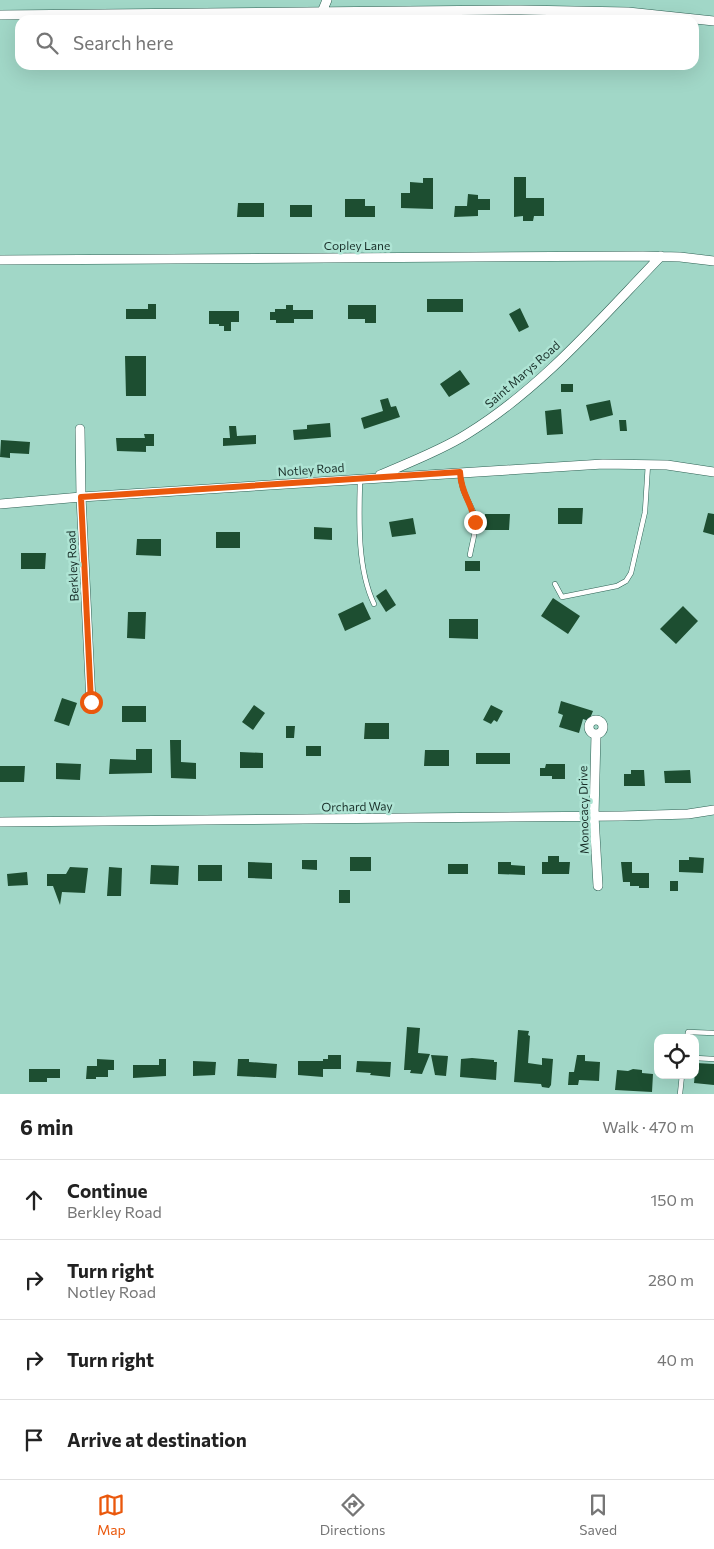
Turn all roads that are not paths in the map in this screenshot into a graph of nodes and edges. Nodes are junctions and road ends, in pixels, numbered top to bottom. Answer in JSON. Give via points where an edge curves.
{"nodes":[{"id":1,"x":327,"y":0,"type":"edge"},
{"id":2,"x":322,"y":12,"type":"junction"},
{"id":3,"x":0,"y":15,"type":"edge"},
{"id":4,"x":657,"y":15,"type":"edge"},
{"id":5,"x":699,"y":19,"type":"edge"},
{"id":6,"x":714,"y":21,"type":"edge"},
{"id":7,"x":661,"y":256,"type":"junction"},
{"id":8,"x":0,"y":260,"type":"edge"},
{"id":9,"x":714,"y":261,"type":"edge"},
{"id":10,"x":80,"y":428,"type":"dead end"},
{"id":11,"x":648,"y":464,"type":"junction"},
{"id":12,"x":460,"y":472,"type":"junction"},
{"id":13,"x":714,"y":472,"type":"edge"},
{"id":14,"x":360,"y":478,"type":"junction"},
{"id":15,"x":376,"y":478,"type":"junction"},
{"id":16,"x":81,"y":497,"type":"junction"},
{"id":17,"x":0,"y":504,"type":"edge"},
{"id":18,"x":470,"y":554,"type":"dead end"},
{"id":19,"x":555,"y":584,"type":"dead end"},
{"id":20,"x":374,"y":604,"type":"dead end"},
{"id":21,"x":91,"y":702,"type":"dead end"},
{"id":22,"x":596,"y":734,"type":"dead end"},
{"id":23,"x":714,"y":810,"type":"edge"},
{"id":24,"x":594,"y":816,"type":"junction"},
{"id":25,"x":0,"y":822,"type":"edge"},
{"id":26,"x":598,"y":886,"type":"dead end"},
{"id":27,"x":714,"y":1033,"type":"edge"},
{"id":28,"x":688,"y":1034,"type":"edge"},
{"id":29,"x":699,"y":1058,"type":"edge"},
{"id":30,"x":714,"y":1059,"type":"edge"},
{"id":31,"x":682,"y":1079,"type":"edge"},
{"id":32,"x":680,"y":1094,"type":"edge"}],
"edges":[{"from":1,"to":2,"type":"street"},
{"from":2,"to":3,"type":"street"},
{"from":2,"to":4,"type":"street","via":[[481,10]]},
{"from":5,"to":6,"type":"street"},
{"from":7,"to":8,"type":"street","name":"Copley Lane"},
{"from":7,"to":9,"type":"street","name":"Copley Lane"},
{"from":7,"to":15,"type":"street","name":"Saint Marys Road","via":[[557,363],[507,406],[466,435]]},
{"from":10,"to":16,"type":"street","name":"Berkley Road"},
{"from":11,"to":12,"type":"street","name":"Notley Road"},
{"from":11,"to":13,"type":"street","name":"Notley Road"},
{"from":11,"to":19,"type":"lane","via":[[645,512],[631,573],[626,581],[617,586],[562,598]]},
{"from":12,"to":15,"type":"street","name":"Notley Road"},
{"from":12,"to":18,"type":"lane","via":[[463,493],[475,522]]},
{"from":14,"to":15,"type":"street","name":"Notley Road"},
{"from":14,"to":16,"type":"street","name":"Notley Road"},
{"from":14,"to":20,"type":"lane","via":[[359,534],[369,594]]},
{"from":16,"to":17,"type":"street","name":"Notley Road"},
{"from":16,"to":21,"type":"street","name":"Berkley Road"},
{"from":22,"to":24,"type":"street","name":"Monocacy Drive"},
{"from":23,"to":24,"type":"street","name":"Orchard Way","via":[[688,814]]},
{"from":24,"to":25,"type":"street","name":"Orchard Way"},
{"from":24,"to":26,"type":"street","name":"Monocacy Drive"},
{"from":27,"to":28,"type":"lane"},
{"from":29,"to":30,"type":"lane"},
{"from":31,"to":32,"type":"lane"}]}
